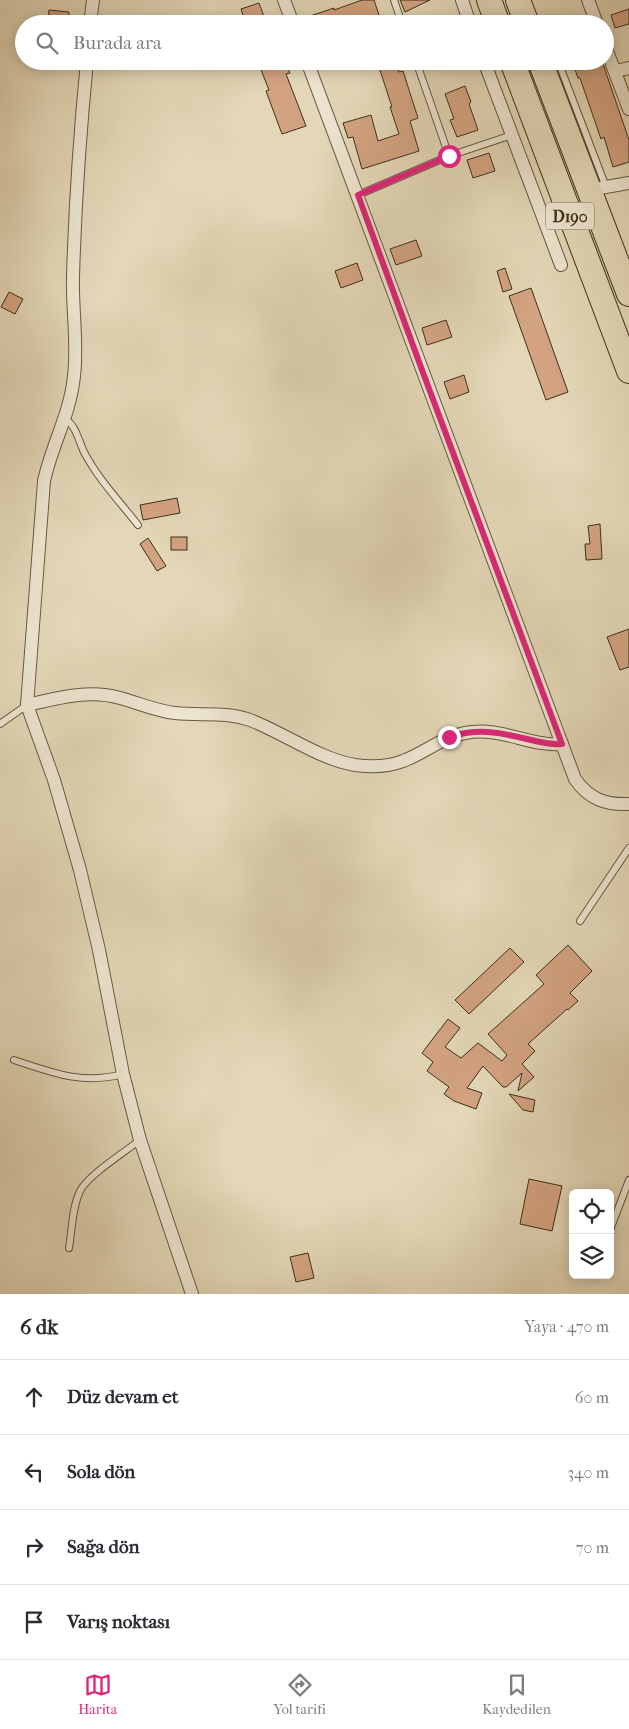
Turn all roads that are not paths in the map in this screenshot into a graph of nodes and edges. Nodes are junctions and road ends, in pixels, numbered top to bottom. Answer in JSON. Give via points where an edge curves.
{"nodes":[{"id":1,"x":92,"y":0,"type":"edge"},
{"id":2,"x":284,"y":0,"type":"edge"},
{"id":3,"x":394,"y":0,"type":"edge"},
{"id":4,"x":462,"y":0,"type":"edge"},
{"id":5,"x":489,"y":0,"type":"edge"},
{"id":6,"x":518,"y":0,"type":"edge"},
{"id":7,"x":588,"y":0,"type":"edge"},
{"id":8,"x":91,"y":15,"type":"edge"},
{"id":9,"x":290,"y":15,"type":"edge"},
{"id":10,"x":399,"y":15,"type":"edge"},
{"id":11,"x":467,"y":15,"type":"edge"},
{"id":12,"x":495,"y":15,"type":"edge"},
{"id":13,"x":524,"y":15,"type":"edge"},
{"id":14,"x":594,"y":15,"type":"edge"},
{"id":15,"x":629,"y":68,"type":"edge"},
{"id":16,"x":86,"y":70,"type":"edge"},
{"id":17,"x":310,"y":70,"type":"edge"},
{"id":18,"x":419,"y":70,"type":"edge"},
{"id":19,"x":487,"y":70,"type":"edge"},
{"id":20,"x":515,"y":70,"type":"edge"},
{"id":21,"x":544,"y":70,"type":"edge"},
{"id":22,"x":561,"y":70,"type":"edge"},
{"id":23,"x":615,"y":71,"type":"joint"},
{"id":24,"x":629,"y":109,"type":"edge"},
{"id":25,"x":512,"y":135,"type":"junction"},
{"id":26,"x":449,"y":156,"type":"junction"},
{"id":27,"x":629,"y":183,"type":"edge"},
{"id":28,"x":597,"y":189,"type":"junction"},
{"id":29,"x":358,"y":195,"type":"junction"},
{"id":30,"x":562,"y":264,"type":"dead end"},
{"id":31,"x":629,"y":294,"type":"edge"},
{"id":32,"x":629,"y":371,"type":"edge"},
{"id":33,"x":65,"y":419,"type":"junction"},
{"id":34,"x":138,"y":525,"type":"dead end"},
{"id":35,"x":27,"y":705,"type":"junction"},
{"id":36,"x":0,"y":724,"type":"edge"},
{"id":37,"x":562,"y":744,"type":"junction"},
{"id":38,"x":629,"y":804,"type":"edge"},
{"id":39,"x":629,"y":848,"type":"edge"},
{"id":40,"x":580,"y":921,"type":"dead end"},
{"id":41,"x":14,"y":1060,"type":"dead end"},
{"id":42,"x":124,"y":1074,"type":"junction"},
{"id":43,"x":140,"y":1140,"type":"junction"},
{"id":44,"x":629,"y":1180,"type":"edge"},
{"id":45,"x":614,"y":1219,"type":"edge"},
{"id":46,"x":69,"y":1248,"type":"dead end"},
{"id":47,"x":192,"y":1294,"type":"edge"}],
"edges":[{"from":1,"to":8,"type":"street"},
{"from":2,"to":9,"type":"street"},
{"from":3,"to":10,"type":"lane"},
{"from":4,"to":11,"type":"street"},
{"from":5,"to":12,"type":"highway"},
{"from":6,"to":13,"type":"highway"},
{"from":7,"to":14,"type":"street"},
{"from":15,"to":23,"type":"street"},
{"from":16,"to":33,"type":"street","via":[[75,219],[75,360]]},
{"from":17,"to":29,"type":"street"},
{"from":18,"to":26,"type":"lane"},
{"from":19,"to":25,"type":"street"},
{"from":20,"to":32,"type":"highway","number":"D190"},
{"from":21,"to":28,"type":"highway","number":"D190"},
{"from":22,"to":28,"type":"lane"},
{"from":23,"to":24,"type":"street"},
{"from":25,"to":26,"type":"lane"},
{"from":25,"to":30,"type":"street"},
{"from":26,"to":29,"type":"lane"},
{"from":27,"to":28,"type":"street"},
{"from":28,"to":31,"type":"highway","number":"D190"},
{"from":29,"to":37,"type":"street"},
{"from":33,"to":34,"type":"lane","via":[[71,424],[92,466]]},
{"from":33,"to":35,"type":"street","via":[[51,451],[44,482]]},
{"from":35,"to":36,"type":"lane"},
{"from":35,"to":37,"type":"street","via":[[70,695],[92,694],[169,712],[232,715],[334,759],[364,766],[404,761],[440,741],[467,732],[494,731]]},
{"from":35,"to":42,"type":"street","via":[[54,780],[80,870]]},
{"from":37,"to":38,"type":"street","via":[[575,779],[586,793],[609,804]]},
{"from":39,"to":40,"type":"lane"},
{"from":41,"to":42,"type":"lane","via":[[69,1077],[94,1079]]},
{"from":42,"to":43,"type":"street"},
{"from":43,"to":46,"type":"lane","via":[[82,1188]]},
{"from":43,"to":47,"type":"street"},
{"from":44,"to":45,"type":"lane"}]}
